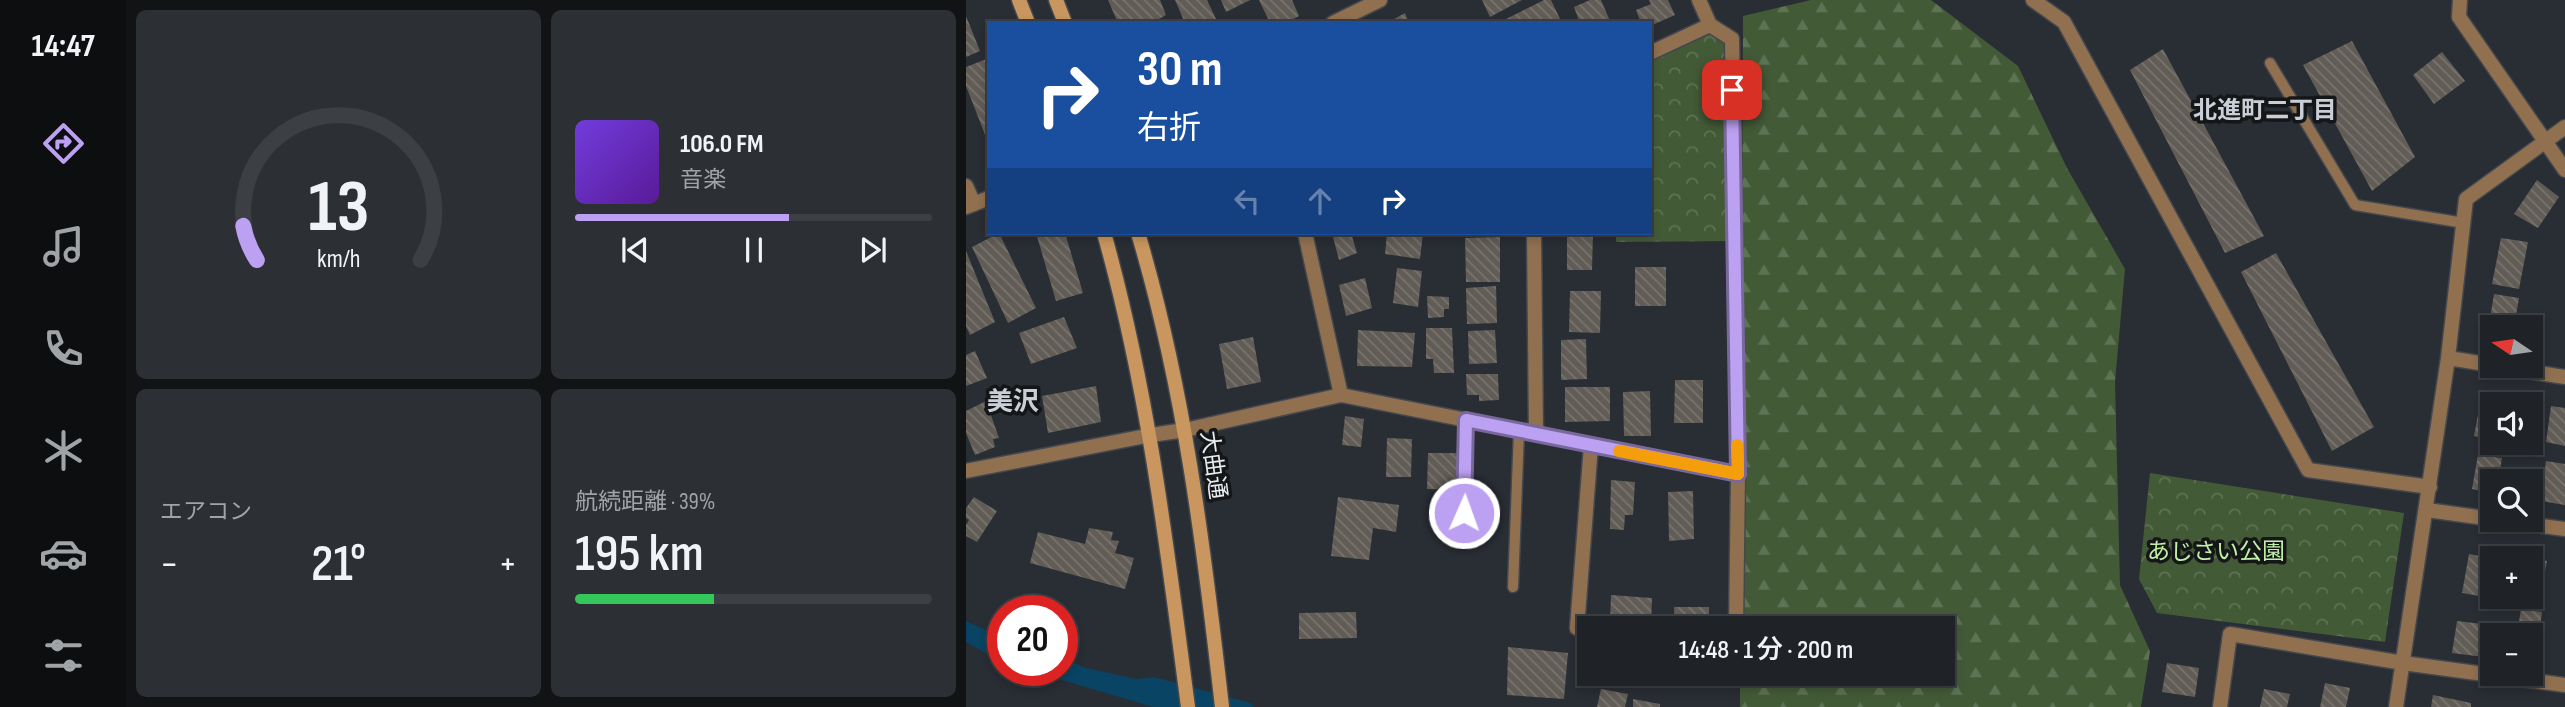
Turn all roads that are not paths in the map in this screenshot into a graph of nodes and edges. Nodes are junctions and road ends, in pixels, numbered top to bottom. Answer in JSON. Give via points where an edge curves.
{"nodes":[{"id":1,"x":1018,"y":0,"type":"edge"},
{"id":2,"x":1056,"y":0,"type":"edge"},
{"id":3,"x":1380,"y":0,"type":"edge"},
{"id":4,"x":1699,"y":0,"type":"edge"},
{"id":5,"x":2033,"y":0,"type":"edge"},
{"id":6,"x":2459,"y":0,"type":"edge"},
{"id":7,"x":1027,"y":21,"type":"edge"},
{"id":8,"x":1064,"y":21,"type":"edge"},
{"id":9,"x":1337,"y":21,"type":"edge"},
{"id":10,"x":1710,"y":25,"type":"junction"},
{"id":11,"x":1652,"y":52,"type":"edge"},
{"id":12,"x":2270,"y":63,"type":"dead end"},
{"id":13,"x":2565,"y":127,"type":"edge"},
{"id":14,"x":2545,"y":142,"type":"junction"},
{"id":15,"x":2565,"y":170,"type":"edge"},
{"id":16,"x":966,"y":186,"type":"edge"},
{"id":17,"x":987,"y":199,"type":"edge"},
{"id":18,"x":970,"y":206,"type":"edge"},
{"id":19,"x":2464,"y":223,"type":"junction"},
{"id":20,"x":1105,"y":235,"type":"edge"},
{"id":21,"x":1139,"y":235,"type":"edge"},
{"id":22,"x":1305,"y":235,"type":"edge"},
{"id":23,"x":1534,"y":235,"type":"edge"},
{"id":24,"x":2448,"y":358,"type":"junction"},
{"id":25,"x":2480,"y":363,"type":"edge"},
{"id":26,"x":2543,"y":373,"type":"edge"},
{"id":27,"x":2565,"y":377,"type":"edge"},
{"id":28,"x":1341,"y":395,"type":"junction"},
{"id":29,"x":1466,"y":420,"type":"junction"},
{"id":30,"x":1185,"y":430,"type":"junction"},
{"id":31,"x":1520,"y":431,"type":"junction"},
{"id":32,"x":1536,"y":434,"type":"junction"},
{"id":33,"x":1151,"y":435,"type":"junction"},
{"id":34,"x":1591,"y":445,"type":"junction"},
{"id":35,"x":966,"y":471,"type":"edge"},
{"id":36,"x":1738,"y":474,"type":"junction"},
{"id":37,"x":2430,"y":487,"type":"junction"},
{"id":38,"x":2427,"y":510,"type":"junction"},
{"id":39,"x":2480,"y":517,"type":"edge"},
{"id":40,"x":2543,"y":526,"type":"edge"},
{"id":41,"x":2565,"y":529,"type":"edge"},
{"id":42,"x":1463,"y":536,"type":"dead end"},
{"id":43,"x":1513,"y":587,"type":"dead end"},
{"id":44,"x":1578,"y":616,"type":"edge"},
{"id":45,"x":1735,"y":616,"type":"edge"},
{"id":46,"x":2403,"y":663,"type":"junction"},
{"id":47,"x":2565,"y":685,"type":"edge"},
{"id":48,"x":1188,"y":707,"type":"edge"},
{"id":49,"x":1222,"y":707,"type":"edge"},
{"id":50,"x":2220,"y":707,"type":"edge"},
{"id":51,"x":2396,"y":707,"type":"edge"}],
"edges":[{"from":1,"to":7,"type":"main road"},
{"from":2,"to":8,"type":"main road"},
{"from":3,"to":9,"type":"street"},
{"from":4,"to":10,"type":"street"},
{"from":5,"to":37,"type":"street","via":[[2064,22],[2308,470]]},
{"from":6,"to":14,"type":"street","via":[[2459,17]]},
{"from":10,"to":11,"type":"street"},
{"from":10,"to":36,"type":"street","via":[[1731,40]]},
{"from":12,"to":19,"type":"lane","via":[[2355,205]]},
{"from":13,"to":14,"type":"street"},
{"from":14,"to":15,"type":"street"},
{"from":14,"to":19,"type":"street","via":[[2466,199]]},
{"from":16,"to":18,"type":"street"},
{"from":17,"to":18,"type":"street"},
{"from":19,"to":24,"type":"street"},
{"from":20,"to":33,"type":"main road"},
{"from":21,"to":30,"type":"main road","name":"大曲通"},
{"from":22,"to":28,"type":"street"},
{"from":23,"to":32,"type":"street"},
{"from":24,"to":25,"type":"street"},
{"from":24,"to":37,"type":"street"},
{"from":26,"to":27,"type":"street"},
{"from":28,"to":29,"type":"street"},
{"from":28,"to":30,"type":"street"},
{"from":29,"to":31,"type":"street"},
{"from":29,"to":42,"type":"lane"},
{"from":30,"to":33,"type":"street"},
{"from":30,"to":49,"type":"main road","name":"大曲通"},
{"from":31,"to":32,"type":"street"},
{"from":31,"to":43,"type":"lane"},
{"from":32,"to":34,"type":"street"},
{"from":33,"to":35,"type":"street"},
{"from":33,"to":48,"type":"main road"},
{"from":34,"to":36,"type":"street"},
{"from":34,"to":44,"type":"street"},
{"from":36,"to":45,"type":"street"},
{"from":37,"to":38,"type":"street"},
{"from":38,"to":39,"type":"street"},
{"from":38,"to":46,"type":"street"},
{"from":40,"to":41,"type":"street"},
{"from":46,"to":47,"type":"street"},
{"from":46,"to":50,"type":"street","via":[[2230,634]]},
{"from":46,"to":51,"type":"street"}]}
